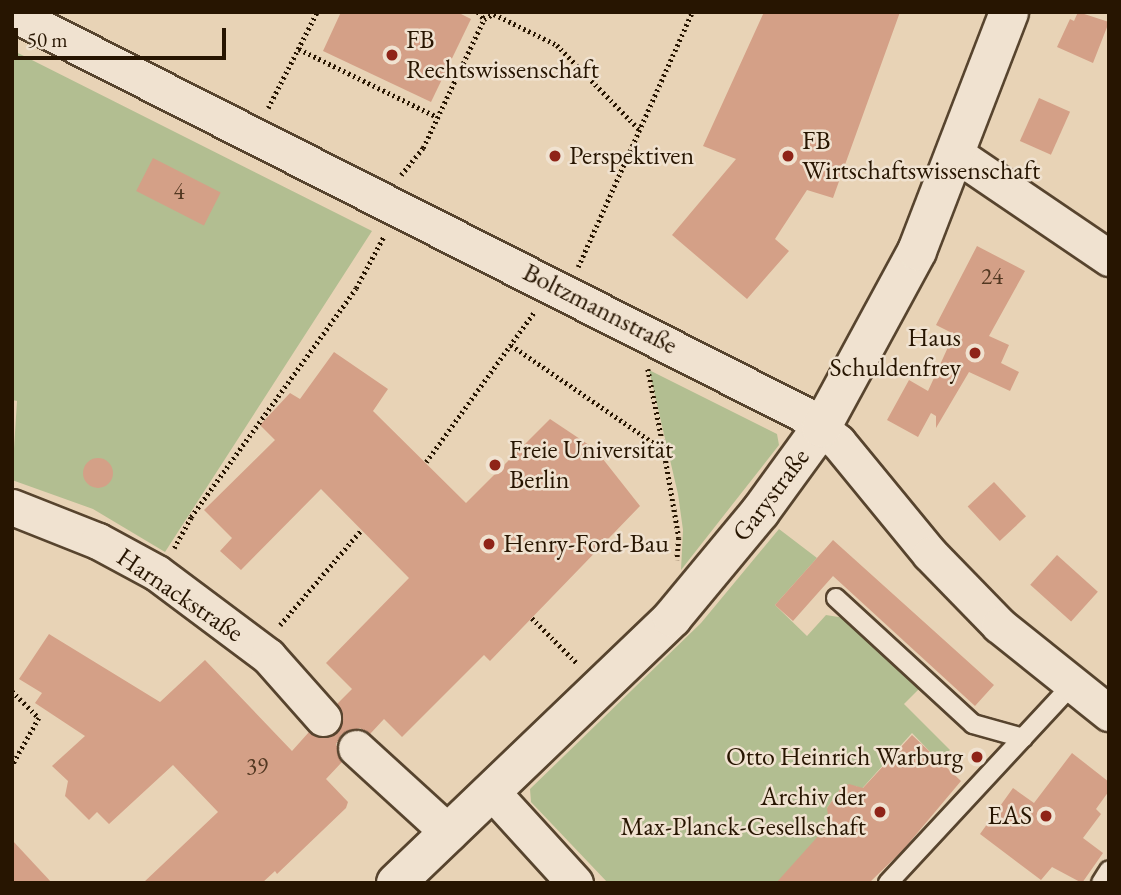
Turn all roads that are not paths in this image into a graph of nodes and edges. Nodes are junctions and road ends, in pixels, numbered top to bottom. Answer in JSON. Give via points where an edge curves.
{"nodes":[{"id":1,"x":1009,"y":12,"type":"edge"},
{"id":2,"x":12,"y":13,"type":"edge"},
{"id":3,"x":957,"y":154,"type":"junction"},
{"id":4,"x":1109,"y":258,"type":"edge"},
{"id":5,"x":821,"y":428,"type":"junction"},
{"id":6,"x":12,"y":508,"type":"edge"},
{"id":7,"x":836,"y":597,"type":"dead end"},
{"id":8,"x":1072,"y":685,"type":"junction"},
{"id":9,"x":1109,"y":713,"type":"edge"},
{"id":10,"x":323,"y":719,"type":"dead end"},
{"id":11,"x":1023,"y":738,"type":"junction"},
{"id":12,"x":356,"y":748,"type":"dead end"},
{"id":13,"x":492,"y":792,"type":"junction"},
{"id":14,"x":449,"y":833,"type":"junction"},
{"id":15,"x":1109,"y":870,"type":"edge"},
{"id":16,"x":396,"y":883,"type":"edge"},
{"id":17,"x":575,"y":883,"type":"edge"},
{"id":18,"x":888,"y":883,"type":"edge"},
{"id":19,"x":1101,"y":883,"type":"edge"}],
"edges":[{"from":1,"to":3,"type":"street","name":"Garystraße"},
{"from":2,"to":5,"type":"street","name":"Boltzmannstraße","via":[[552,284],[803,414]]},
{"from":3,"to":4,"type":"street"},
{"from":3,"to":5,"type":"street","name":"Garystraße","via":[[917,251]]},
{"from":5,"to":8,"type":"street","name":"Boltzmannstraße","via":[[956,581],[999,625]]},
{"from":5,"to":13,"type":"street","name":"Garystraße","via":[[760,512],[672,618]]},
{"from":6,"to":10,"type":"street","name":"Harnackstraße","via":[[98,541],[157,573],[268,656]]},
{"from":7,"to":11,"type":"lane","via":[[973,724]]},
{"from":8,"to":9,"type":"street","name":"Boltzmannstraße"},
{"from":8,"to":11,"type":"lane"},
{"from":11,"to":18,"type":"lane"},
{"from":12,"to":14,"type":"street"},
{"from":13,"to":14,"type":"street","name":"Garystraße"},
{"from":13,"to":17,"type":"street"},
{"from":14,"to":16,"type":"street","name":"Garystraße"},
{"from":15,"to":19,"type":"lane"}]}
